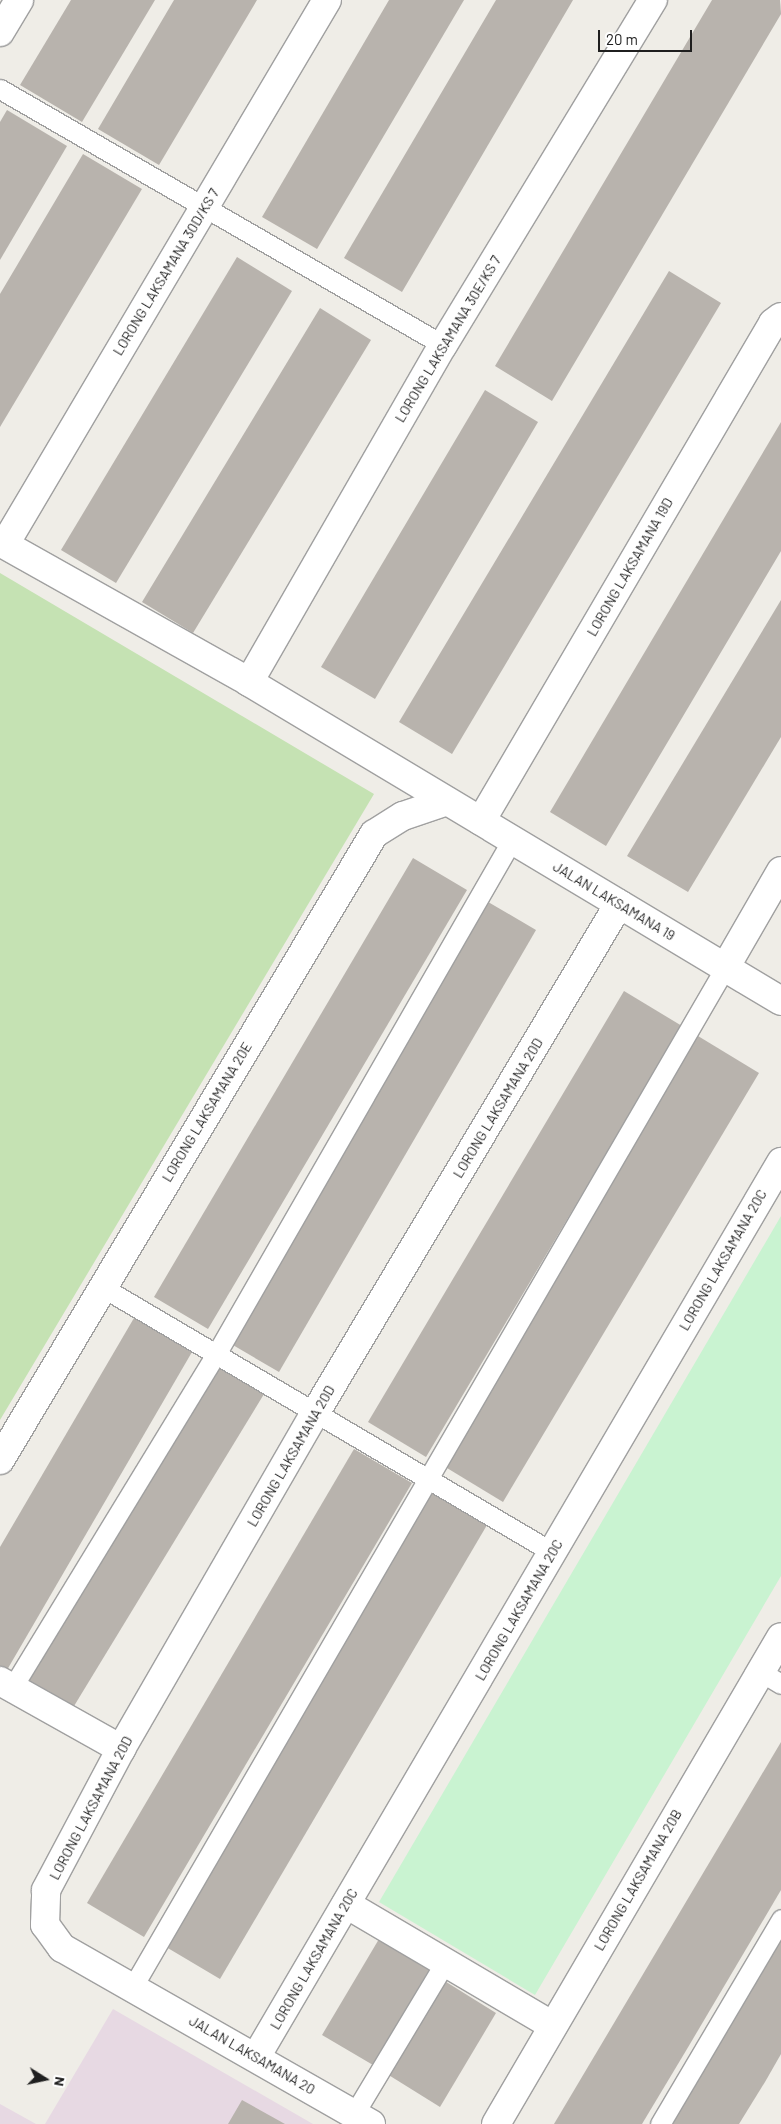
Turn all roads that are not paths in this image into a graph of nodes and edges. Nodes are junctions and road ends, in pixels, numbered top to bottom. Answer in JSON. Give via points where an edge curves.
{"nodes":[{"id":1,"x":19,"y":0,"type":"edge"},
{"id":2,"x":327,"y":0,"type":"edge"},
{"id":3,"x":653,"y":0,"type":"edge"},
{"id":4,"x":0,"y":32,"type":"edge"},
{"id":5,"x":0,"y":89,"type":"edge"},
{"id":6,"x":204,"y":207,"type":"junction"},
{"id":7,"x":781,"y":316,"type":"edge"},
{"id":8,"x":443,"y":345,"type":"junction"},
{"id":9,"x":2,"y":543,"type":"edge"},
{"id":10,"x":249,"y":682,"type":"junction"},
{"id":11,"x":447,"y":801,"type":"junction"},
{"id":12,"x":481,"y":821,"type":"junction"},
{"id":13,"x":512,"y":840,"type":"junction"},
{"id":14,"x":781,"y":871,"type":"edge"},
{"id":15,"x":619,"y":904,"type":"junction"},
{"id":16,"x":725,"y":968,"type":"junction"},
{"id":17,"x":781,"y":1001,"type":"edge"},
{"id":18,"x":781,"y":1162,"type":"edge"},
{"id":19,"x":102,"y":1287,"type":"junction"},
{"id":20,"x":215,"y":1356,"type":"junction"},
{"id":21,"x":314,"y":1416,"type":"junction"},
{"id":22,"x":0,"y":1460,"type":"edge"},
{"id":23,"x":425,"y":1478,"type":"junction"},
{"id":24,"x":552,"y":1552,"type":"junction"},
{"id":25,"x":781,"y":1637,"type":"edge"},
{"id":26,"x":771,"y":1678,"type":"edge"},
{"id":27,"x":6,"y":1685,"type":"edge"},
{"id":28,"x":121,"y":1749,"type":"junction"},
{"id":29,"x":346,"y":1904,"type":"junction"},
{"id":30,"x":781,"y":1919,"type":"edge"},
{"id":31,"x":444,"y":1964,"type":"junction"},
{"id":32,"x":132,"y":1988,"type":"junction"},
{"id":33,"x":553,"y":2026,"type":"junction"},
{"id":34,"x":256,"y":2057,"type":"junction"},
{"id":35,"x":363,"y":2119,"type":"edge"},
{"id":36,"x":496,"y":2124,"type":"edge"},
{"id":37,"x":660,"y":2124,"type":"edge"}],
"edges":[{"from":1,"to":4,"type":"street"},
{"from":2,"to":6,"type":"street","name":"LORONG LAKSAMANA 30D/KS 7"},
{"from":3,"to":8,"type":"street","name":"LORONG LAKSAMANA 30E/KS 7"},
{"from":5,"to":6,"type":"lane"},
{"from":6,"to":8,"type":"lane"},
{"from":6,"to":9,"type":"street","name":"LORONG LAKSAMANA 30D/KS 7"},
{"from":7,"to":12,"type":"street","name":"LORONG LAKSAMANA 19D","via":[[773,323]]},
{"from":8,"to":10,"type":"street","name":"LORONG LAKSAMANA 30E/KS 7"},
{"from":9,"to":10,"type":"street","name":"JALAN LAKSAMANA 19"},
{"from":10,"to":11,"type":"street","name":"JALAN LAKSAMANA 19"},
{"from":11,"to":12,"type":"street","name":"JALAN LAKSAMANA 19"},
{"from":11,"to":19,"type":"street","name":"LORONG LAKSAMANA 20E","via":[[403,816],[374,834]]},
{"from":12,"to":13,"type":"street","name":"JALAN LAKSAMANA 19"},
{"from":13,"to":15,"type":"street","name":"JALAN LAKSAMANA 19"},
{"from":13,"to":20,"type":"lane"},
{"from":14,"to":16,"type":"street"},
{"from":15,"to":16,"type":"street","name":"JALAN LAKSAMANA 19"},
{"from":15,"to":21,"type":"street","name":"LORONG LAKSAMANA 20D"},
{"from":16,"to":17,"type":"street","name":"JALAN LAKSAMANA 19"},
{"from":16,"to":23,"type":"lane"},
{"from":18,"to":24,"type":"street","name":"LORONG LAKSAMANA 20C"},
{"from":19,"to":20,"type":"lane"},
{"from":19,"to":22,"type":"street","name":"LORONG LAKSAMANA 20E"},
{"from":20,"to":21,"type":"lane"},
{"from":20,"to":27,"type":"lane"},
{"from":21,"to":23,"type":"lane"},
{"from":21,"to":28,"type":"street","name":"LORONG LAKSAMANA 20D"},
{"from":23,"to":24,"type":"lane"},
{"from":23,"to":32,"type":"lane"},
{"from":24,"to":29,"type":"street","name":"LORONG LAKSAMANA 20C"},
{"from":25,"to":26,"type":"street","name":"LORONG LAKSAMANA 20B"},
{"from":26,"to":33,"type":"street","name":"LORONG LAKSAMANA 20B"},
{"from":27,"to":28,"type":"street"},
{"from":28,"to":32,"type":"street","name":"LORONG LAKSAMANA 20D","via":[[46,1890],[45,1925],[62,1948]]},
{"from":29,"to":31,"type":"street"},
{"from":29,"to":34,"type":"street","name":"LORONG LAKSAMANA 20C"},
{"from":30,"to":37,"type":"lane"},
{"from":31,"to":33,"type":"street"},
{"from":31,"to":35,"type":"lane"},
{"from":32,"to":34,"type":"street","name":"JALAN LAKSAMANA 20"},
{"from":33,"to":36,"type":"street","name":"LORONG LAKSAMANA 20B"},
{"from":34,"to":35,"type":"street","name":"JALAN LAKSAMANA 20"}]}
